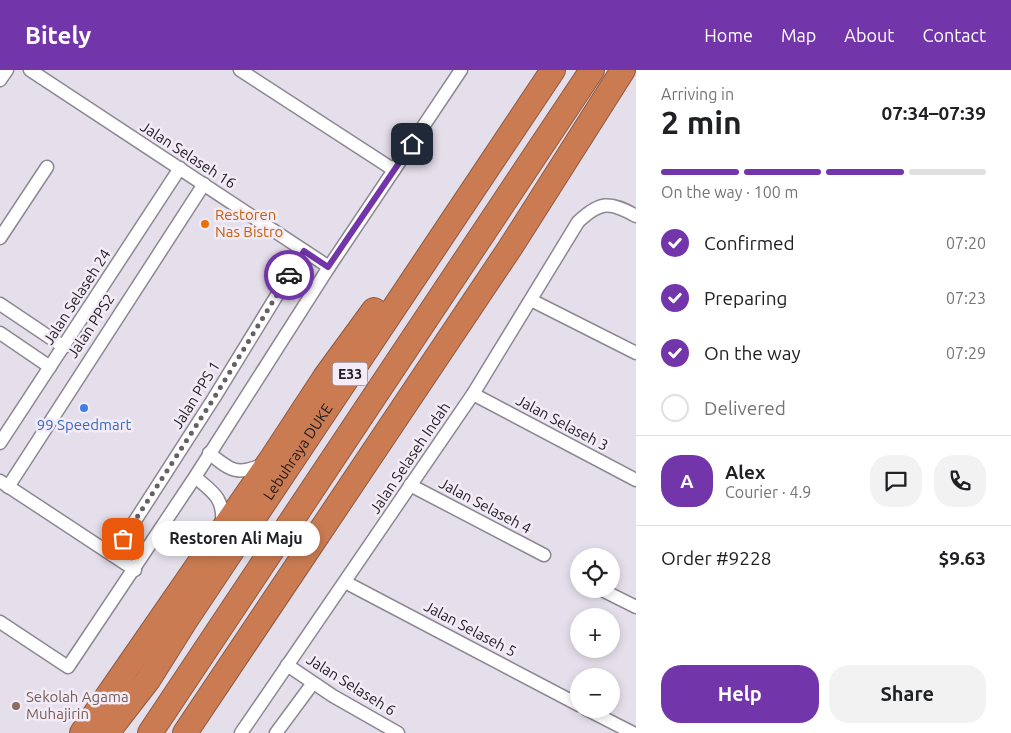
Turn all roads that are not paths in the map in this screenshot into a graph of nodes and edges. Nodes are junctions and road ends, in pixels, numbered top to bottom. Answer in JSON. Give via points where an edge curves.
{"nodes":[{"id":1,"x":6,"y":70,"type":"edge"},
{"id":2,"x":30,"y":70,"type":"edge"},
{"id":3,"x":240,"y":70,"type":"edge"},
{"id":4,"x":461,"y":70,"type":"edge"},
{"id":5,"x":553,"y":70,"type":"edge"},
{"id":6,"x":592,"y":70,"type":"edge"},
{"id":7,"x":623,"y":70,"type":"edge"},
{"id":8,"x":0,"y":80,"type":"edge"},
{"id":9,"x":493,"y":159,"type":"junction"},
{"id":10,"x":47,"y":167,"type":"dead end"},
{"id":11,"x":180,"y":168,"type":"junction"},
{"id":12,"x":394,"y":170,"type":"junction"},
{"id":13,"x":204,"y":184,"type":"junction"},
{"id":14,"x":636,"y":216,"type":"edge"},
{"id":15,"x":0,"y":238,"type":"edge"},
{"id":16,"x":304,"y":251,"type":"junction"},
{"id":17,"x":328,"y":267,"type":"junction"},
{"id":18,"x":531,"y":300,"type":"junction"},
{"id":19,"x":0,"y":304,"type":"edge"},
{"id":20,"x":0,"y":333,"type":"edge"},
{"id":21,"x":64,"y":347,"type":"junction"},
{"id":22,"x":636,"y":354,"type":"edge"},
{"id":23,"x":50,"y":367,"type":"junction"},
{"id":24,"x":473,"y":394,"type":"junction"},
{"id":25,"x":0,"y":443,"type":"edge"},
{"id":26,"x":209,"y":454,"type":"junction"},
{"id":27,"x":270,"y":461,"type":"junction"},
{"id":28,"x":195,"y":477,"type":"junction"},
{"id":29,"x":636,"y":480,"type":"edge"},
{"id":30,"x":4,"y":484,"type":"edge"},
{"id":31,"x":410,"y":485,"type":"junction"},
{"id":32,"x":222,"y":529,"type":"junction"},
{"id":33,"x":113,"y":555,"type":"junction"},
{"id":34,"x":544,"y":555,"type":"dead end"},
{"id":35,"x":134,"y":570,"type":"junction"},
{"id":36,"x":346,"y":582,"type":"junction"},
{"id":37,"x":617,"y":598,"type":"edge"},
{"id":38,"x":636,"y":608,"type":"edge"},
{"id":39,"x":0,"y":622,"type":"edge"},
{"id":40,"x":287,"y":665,"type":"junction"},
{"id":41,"x":313,"y":683,"type":"junction"},
{"id":42,"x":570,"y":700,"type":"edge"},
{"id":43,"x":604,"y":718,"type":"edge"},
{"id":44,"x":82,"y":733,"type":"edge"},
{"id":45,"x":108,"y":733,"type":"edge"},
{"id":46,"x":150,"y":733,"type":"edge"},
{"id":47,"x":185,"y":733,"type":"edge"},
{"id":48,"x":242,"y":733,"type":"edge"},
{"id":49,"x":276,"y":733,"type":"edge"},
{"id":50,"x":398,"y":733,"type":"edge"},
{"id":51,"x":633,"y":733,"type":"edge"}],
"edges":[{"from":1,"to":8,"type":"street"},
{"from":2,"to":11,"type":"street","name":"Jalan Selaseh 16"},
{"from":3,"to":12,"type":"street"},
{"from":4,"to":12,"type":"street"},
{"from":5,"to":9,"type":"highway","name":"Lebuhraya DUKE","number":"E33"},
{"from":6,"to":46,"type":"highway","number":"E33"},
{"from":7,"to":47,"type":"highway","via":[[510,248]]},
{"from":9,"to":27,"type":"highway","via":[[403,271],[325,376]]},
{"from":9,"to":45,"type":"highway","name":"Lebuhraya DUKE","number":"E33","via":[[148,680]]},
{"from":10,"to":15,"type":"street"},
{"from":11,"to":13,"type":"street","name":"Jalan Selaseh 16"},
{"from":11,"to":21,"type":"street","name":"Jalan Selaseh 24"},
{"from":12,"to":17,"type":"street"},
{"from":13,"to":16,"type":"street","name":"Jalan Selaseh 16"},
{"from":13,"to":30,"type":"street","name":"Jalan PPS2"},
{"from":14,"to":18,"type":"street","name":"Jalan Selaseh Indah","via":[[604,204],[590,210],[578,222]]},
{"from":16,"to":17,"type":"street","name":"Jalan Selaseh 16"},
{"from":16,"to":33,"type":"street","name":"Jalan PPS 1"},
{"from":17,"to":26,"type":"street"},
{"from":18,"to":22,"type":"street"},
{"from":18,"to":24,"type":"street","name":"Jalan Selaseh Indah"},
{"from":19,"to":21,"type":"street"},
{"from":20,"to":23,"type":"street"},
{"from":21,"to":23,"type":"street","name":"Jalan Selaseh 24"},
{"from":23,"to":25,"type":"street","name":"Jalan Selaseh 24"},
{"from":24,"to":29,"type":"street","name":"Jalan Selaseh 3"},
{"from":24,"to":31,"type":"street","name":"Jalan Selaseh Indah"},
{"from":26,"to":27,"type":"street","via":[[228,469],[239,472]]},
{"from":26,"to":28,"type":"street"},
{"from":27,"to":32,"type":"highway"},
{"from":28,"to":32,"type":"street","via":[[220,499]]},
{"from":28,"to":35,"type":"street"},
{"from":30,"to":33,"type":"street"},
{"from":31,"to":34,"type":"street","name":"Jalan Selaseh 4"},
{"from":31,"to":36,"type":"street","name":"Jalan Selaseh Indah"},
{"from":32,"to":44,"type":"highway"},
{"from":33,"to":35,"type":"street"},
{"from":35,"to":39,"type":"street","via":[[68,667]]},
{"from":36,"to":40,"type":"street","name":"Jalan Selaseh Indah"},
{"from":36,"to":42,"type":"street","name":"Jalan Selaseh 5"},
{"from":37,"to":38,"type":"street"},
{"from":40,"to":41,"type":"street","name":"Jalan Selaseh 6"},
{"from":40,"to":48,"type":"street","name":"Jalan Selaseh Indah"},
{"from":41,"to":49,"type":"street"},
{"from":41,"to":50,"type":"street","name":"Jalan Selaseh 6"},
{"from":43,"to":51,"type":"street"}]}
